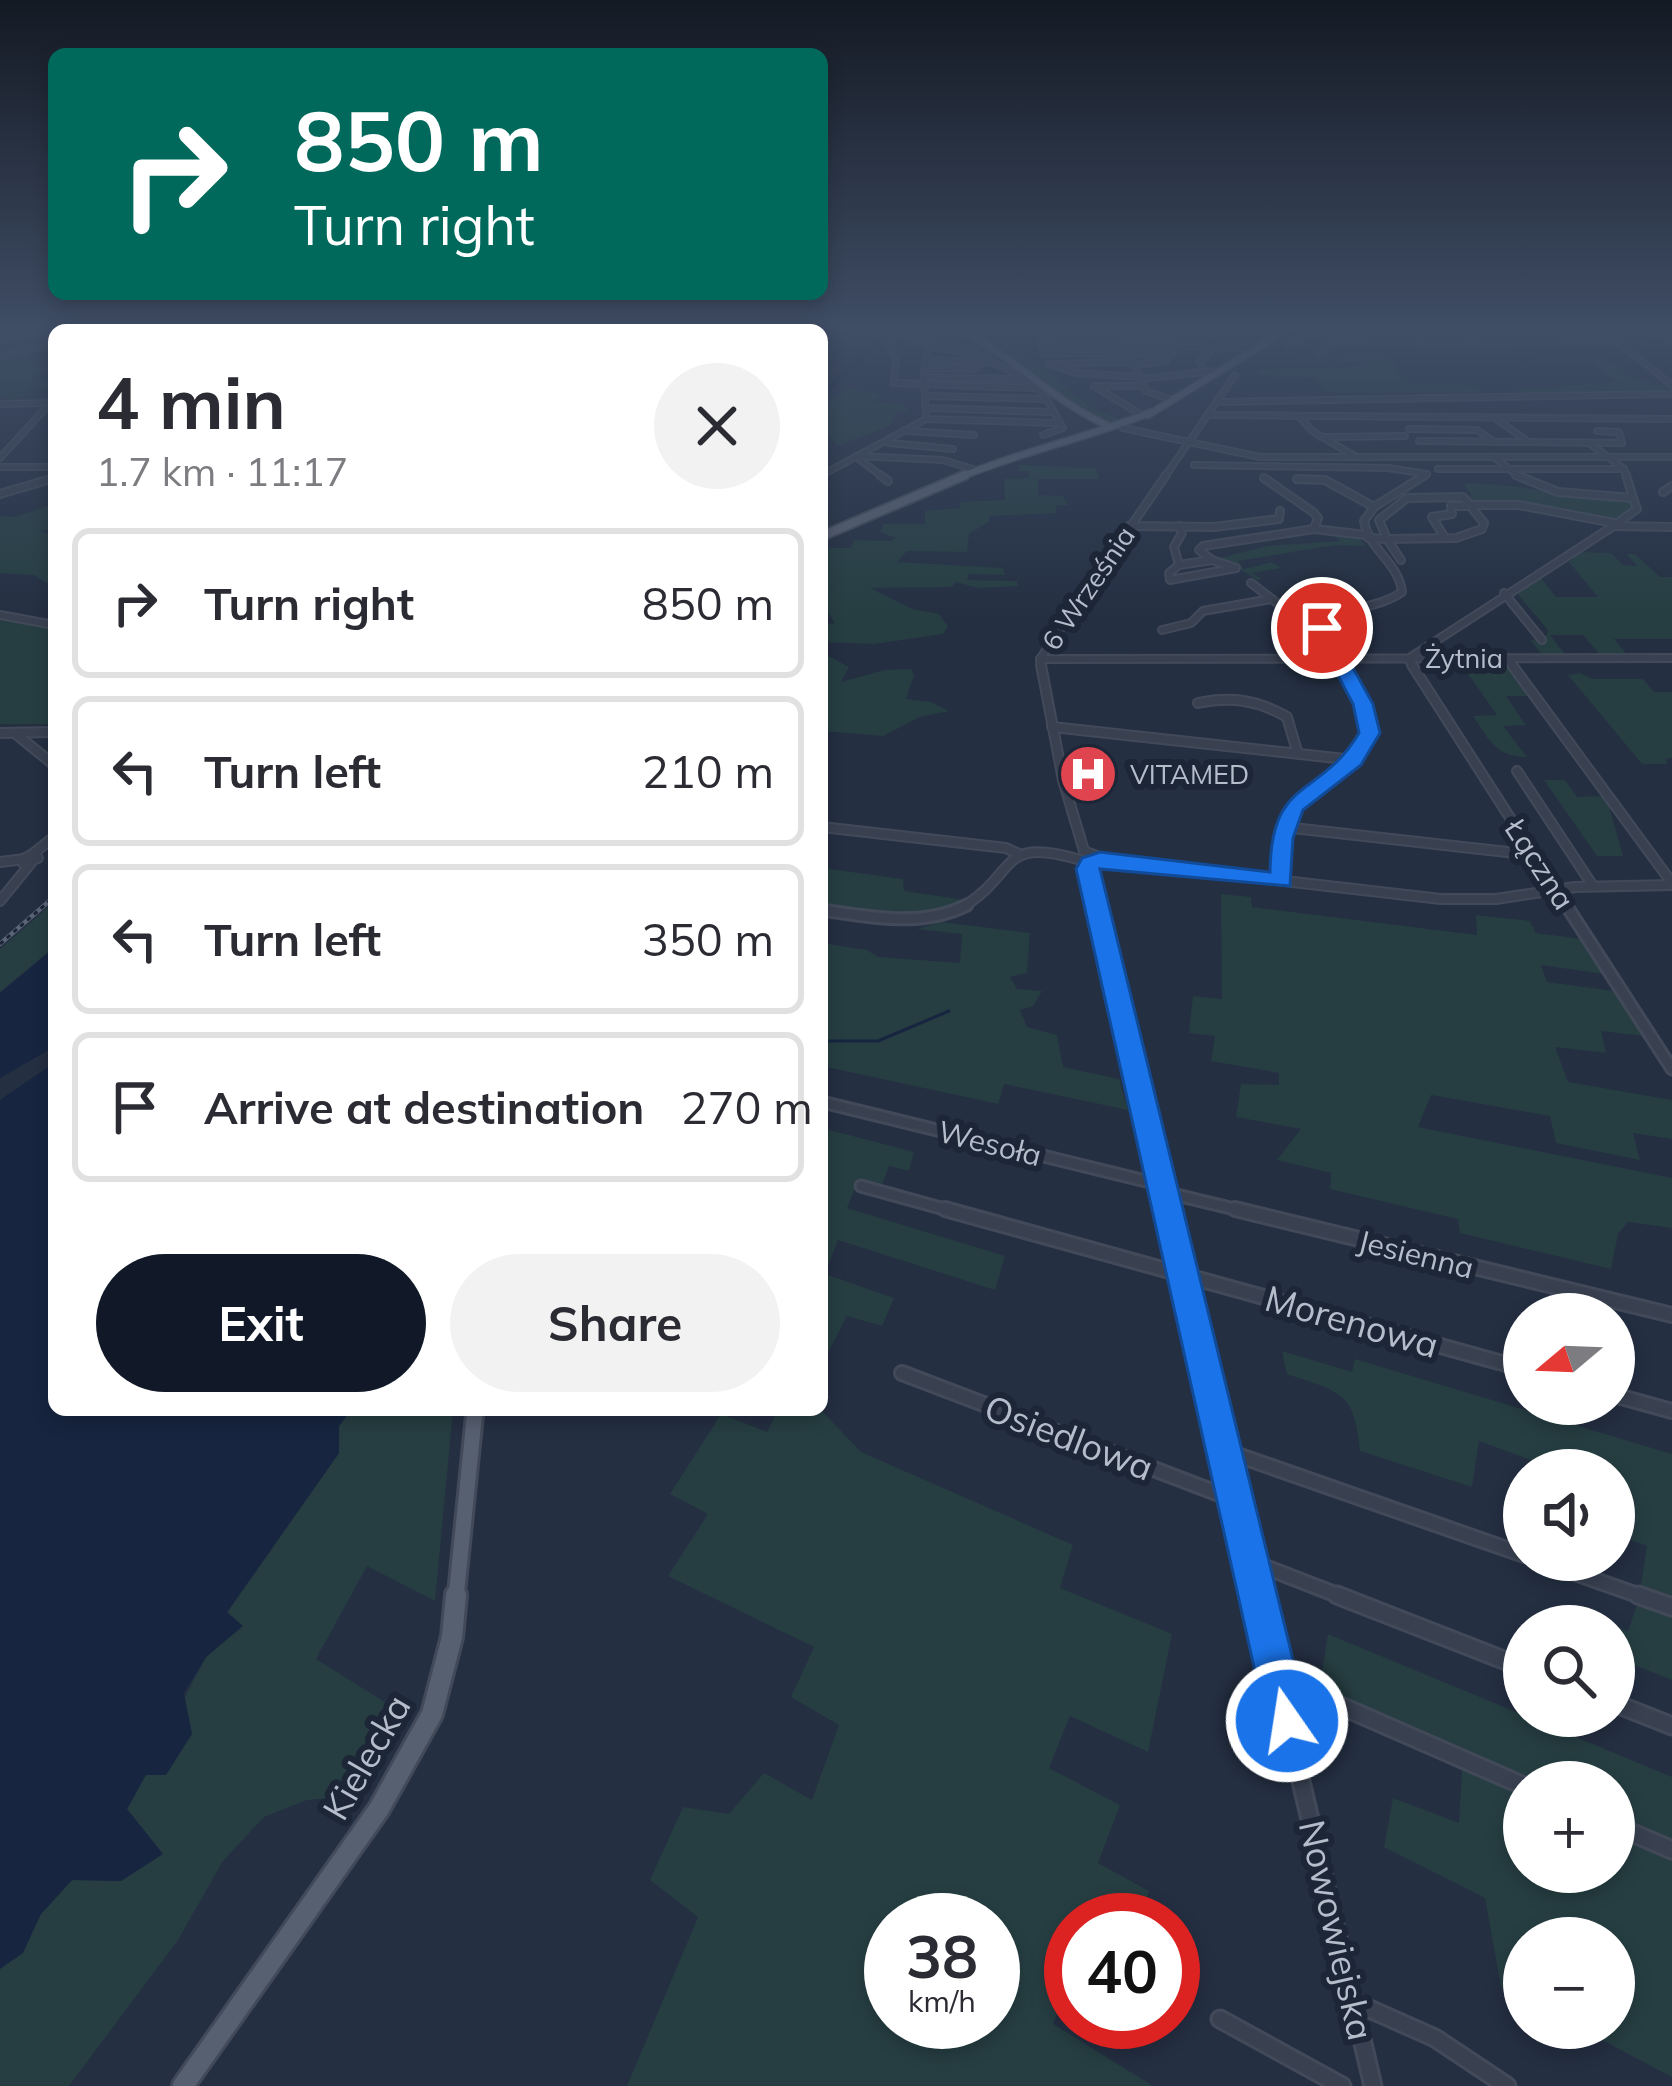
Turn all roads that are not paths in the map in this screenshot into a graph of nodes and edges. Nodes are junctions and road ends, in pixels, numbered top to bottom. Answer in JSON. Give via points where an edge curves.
{"nodes":[{"id":1,"x":30,"y":425,"type":"edge"},
{"id":2,"x":916,"y":425,"type":"edge"},
{"id":3,"x":1057,"y":425,"type":"edge"},
{"id":4,"x":1094,"y":425,"type":"edge"},
{"id":5,"x":1110,"y":425,"type":"edge"},
{"id":6,"x":1123,"y":425,"type":"edge"},
{"id":7,"x":1200,"y":425,"type":"edge"},
{"id":8,"x":1309,"y":425,"type":"edge"},
{"id":9,"x":1408,"y":425,"type":"edge"},
{"id":10,"x":1505,"y":425,"type":"edge"},
{"id":11,"x":1118,"y":428,"type":"junction"},
{"id":12,"x":908,"y":431,"type":"junction"},
{"id":13,"x":1597,"y":431,"type":"dead end"},
{"id":14,"x":1407,"y":432,"type":"junction"},
{"id":15,"x":974,"y":435,"type":"dead end"},
{"id":16,"x":1043,"y":435,"type":"dead end"},
{"id":17,"x":1082,"y":435,"type":"junction"},
{"id":18,"x":1321,"y":436,"type":"junction"},
{"id":19,"x":1060,"y":440,"type":"junction"},
{"id":20,"x":1419,"y":441,"type":"junction"},
{"id":21,"x":1493,"y":441,"type":"junction"},
{"id":22,"x":1527,"y":441,"type":"junction"},
{"id":23,"x":1187,"y":442,"type":"junction"},
{"id":24,"x":884,"y":443,"type":"junction"},
{"id":25,"x":1589,"y":443,"type":"junction"},
{"id":26,"x":952,"y":449,"type":"dead end"},
{"id":27,"x":857,"y":457,"type":"junction"},
{"id":28,"x":1355,"y":457,"type":"junction"},
{"id":29,"x":1423,"y":457,"type":"junction"},
{"id":30,"x":1432,"y":457,"type":"junction"},
{"id":31,"x":1493,"y":457,"type":"junction"},
{"id":32,"x":1604,"y":457,"type":"junction"},
{"id":33,"x":1672,"y":457,"type":"edge"},
{"id":34,"x":0,"y":458,"type":"edge"},
{"id":35,"x":1194,"y":465,"type":"dead end"},
{"id":36,"x":0,"y":467,"type":"edge"},
{"id":37,"x":48,"y":467,"type":"edge"},
{"id":38,"x":1438,"y":469,"type":"dead end"},
{"id":39,"x":1624,"y":469,"type":"junction"},
{"id":40,"x":976,"y":470,"type":"junction"},
{"id":41,"x":1505,"y":470,"type":"junction"},
{"id":42,"x":828,"y":472,"type":"edge"},
{"id":43,"x":1427,"y":474,"type":"junction"},
{"id":44,"x":1264,"y":478,"type":"dead end"},
{"id":45,"x":1297,"y":479,"type":"dead end"},
{"id":46,"x":48,"y":480,"type":"edge"},
{"id":47,"x":887,"y":481,"type":"dead end"},
{"id":48,"x":1672,"y":487,"type":"edge"},
{"id":49,"x":2,"y":491,"type":"edge"},
{"id":50,"x":1663,"y":492,"type":"dead end"},
{"id":51,"x":1633,"y":498,"type":"junction"},
{"id":52,"x":1470,"y":506,"type":"junction"},
{"id":53,"x":1374,"y":507,"type":"junction"},
{"id":54,"x":1280,"y":511,"type":"dead end"},
{"id":55,"x":1613,"y":525,"type":"junction"},
{"id":56,"x":1129,"y":526,"type":"junction"},
{"id":57,"x":1180,"y":526,"type":"junction"},
{"id":58,"x":1208,"y":527,"type":"junction"},
{"id":59,"x":1672,"y":527,"type":"edge"},
{"id":60,"x":1315,"y":529,"type":"junction"},
{"id":61,"x":828,"y":533,"type":"edge"},
{"id":62,"x":1367,"y":537,"type":"junction"},
{"id":63,"x":1383,"y":538,"type":"junction"},
{"id":64,"x":1445,"y":538,"type":"junction"},
{"id":65,"x":1229,"y":542,"type":"junction"},
{"id":66,"x":1212,"y":560,"type":"junction"},
{"id":67,"x":1401,"y":560,"type":"dead end"},
{"id":68,"x":1179,"y":566,"type":"junction"},
{"id":69,"x":1251,"y":584,"type":"dead end"},
{"id":70,"x":1504,"y":593,"type":"junction"},
{"id":71,"x":1271,"y":598,"type":"junction"},
{"id":72,"x":0,"y":615,"type":"edge"},
{"id":73,"x":48,"y":624,"type":"edge"},
{"id":74,"x":1323,"y":625,"type":"junction"},
{"id":75,"x":1162,"y":630,"type":"dead end"},
{"id":76,"x":1293,"y":639,"type":"dead end"},
{"id":77,"x":1542,"y":640,"type":"dead end"},
{"id":78,"x":1507,"y":658,"type":"junction"},
{"id":79,"x":1672,"y":658,"type":"edge"},
{"id":80,"x":1040,"y":659,"type":"junction"},
{"id":81,"x":1304,"y":659,"type":"junction"},
{"id":82,"x":1337,"y":659,"type":"junction"},
{"id":83,"x":1408,"y":659,"type":"junction"},
{"id":84,"x":1198,"y":704,"type":"dead end"},
{"id":85,"x":1052,"y":727,"type":"junction"},
{"id":86,"x":48,"y":730,"type":"edge"},
{"id":87,"x":5,"y":733,"type":"edge"},
{"id":88,"x":1297,"y":751,"type":"junction"},
{"id":89,"x":1354,"y":760,"type":"junction"},
{"id":90,"x":48,"y":761,"type":"edge"},
{"id":91,"x":1517,"y":771,"type":"dead end"},
{"id":92,"x":1284,"y":827,"type":"junction"},
{"id":93,"x":828,"y":828,"type":"edge"},
{"id":94,"x":48,"y":845,"type":"edge"},
{"id":95,"x":1022,"y":854,"type":"junction"},
{"id":96,"x":1534,"y":856,"type":"junction"},
{"id":97,"x":1088,"y":857,"type":"junction"},
{"id":98,"x":29,"y":859,"type":"junction"},
{"id":99,"x":0,"y":862,"type":"edge"},
{"id":100,"x":1282,"y":881,"type":"junction"},
{"id":101,"x":1672,"y":884,"type":"edge"},
{"id":102,"x":1593,"y":886,"type":"junction"},
{"id":103,"x":1556,"y":889,"type":"junction"},
{"id":104,"x":0,"y":898,"type":"edge"},
{"id":105,"x":828,"y":911,"type":"edge"},
{"id":106,"x":1672,"y":1069,"type":"edge"},
{"id":107,"x":828,"y":1104,"type":"edge"},
{"id":108,"x":861,"y":1186,"type":"dead end"},
{"id":109,"x":1159,"y":1187,"type":"junction"},
{"id":110,"x":1180,"y":1272,"type":"junction"},
{"id":111,"x":1672,"y":1315,"type":"edge"},
{"id":112,"x":1503,"y":1364,"type":"edge"},
{"id":113,"x":902,"y":1373,"type":"dead end"},
{"id":114,"x":1635,"y":1401,"type":"edge"},
{"id":115,"x":1672,"y":1411,"type":"edge"},
{"id":116,"x":474,"y":1416,"type":"edge"},
{"id":117,"x":1223,"y":1450,"type":"junction"},
{"id":118,"x":1235,"y":1500,"type":"junction"},
{"id":119,"x":1503,"y":1548,"type":"edge"},
{"id":120,"x":1249,"y":1561,"type":"junction"},
{"id":121,"x":1598,"y":1581,"type":"edge"},
{"id":122,"x":1672,"y":1607,"type":"edge"},
{"id":123,"x":1503,"y":1660,"type":"edge"},
{"id":124,"x":1277,"y":1678,"type":"junction"},
{"id":125,"x":1635,"y":1711,"type":"edge"},
{"id":126,"x":1672,"y":1726,"type":"edge"},
{"id":127,"x":1503,"y":1777,"type":"edge"},
{"id":128,"x":1635,"y":1834,"type":"edge"},
{"id":129,"x":1672,"y":1850,"type":"edge"},
{"id":130,"x":1354,"y":2002,"type":"junction"},
{"id":131,"x":1220,"y":2019,"type":"dead end"},
{"id":132,"x":183,"y":2086,"type":"edge"},
{"id":133,"x":1342,"y":2086,"type":"edge"},
{"id":134,"x":1373,"y":2086,"type":"edge"},
{"id":135,"x":1507,"y":2086,"type":"edge"}],
"edges":[{"from":1,"to":34,"type":"street"},
{"from":2,"to":12,"type":"street"},
{"from":3,"to":16,"type":"street","via":[[1063,429]]},
{"from":4,"to":17,"type":"main road"},
{"from":5,"to":11,"type":"main road"},
{"from":6,"to":11,"type":"main road"},
{"from":7,"to":23,"type":"street","name":"6 Września"},
{"from":8,"to":18,"type":"street"},
{"from":9,"to":14,"type":"street"},
{"from":10,"to":22,"type":"street"},
{"from":11,"to":17,"type":"main road"},
{"from":11,"to":19,"type":"main road"},
{"from":11,"to":23,"type":"street"},
{"from":12,"to":15,"type":"street"},
{"from":12,"to":24,"type":"street"},
{"from":13,"to":25,"type":"street","via":[[1618,432],[1622,443]]},
{"from":14,"to":18,"type":"street"},
{"from":14,"to":20,"type":"street"},
{"from":14,"to":21,"type":"street","via":[[1478,430]]},
{"from":17,"to":19,"type":"main road"},
{"from":18,"to":28,"type":"street"},
{"from":19,"to":40,"type":"main road"},
{"from":20,"to":21,"type":"street"},
{"from":20,"to":30,"type":"street"},
{"from":21,"to":22,"type":"street"},
{"from":22,"to":25,"type":"street"},
{"from":23,"to":28,"type":"street","via":[[1250,456]]},
{"from":23,"to":56,"type":"street","name":"6 Września"},
{"from":24,"to":26,"type":"street"},
{"from":24,"to":27,"type":"street"},
{"from":25,"to":32,"type":"street"},
{"from":27,"to":40,"type":"street","via":[[944,460]]},
{"from":27,"to":42,"type":"street"},
{"from":27,"to":47,"type":"street"},
{"from":28,"to":29,"type":"street"},
{"from":29,"to":30,"type":"street"},
{"from":29,"to":43,"type":"street"},
{"from":30,"to":31,"type":"street"},
{"from":31,"to":32,"type":"street"},
{"from":31,"to":41,"type":"street"},
{"from":32,"to":33,"type":"street"},
{"from":32,"to":39,"type":"street"},
{"from":35,"to":43,"type":"street"},
{"from":36,"to":37,"type":"street"},
{"from":38,"to":41,"type":"street"},
{"from":39,"to":41,"type":"street"},
{"from":39,"to":51,"type":"street"},
{"from":40,"to":61,"type":"main road"},
{"from":41,"to":51,"type":"street","via":[[1554,494]]},
{"from":43,"to":53,"type":"street"},
{"from":44,"to":60,"type":"street","via":[[1280,496],[1313,510]]},
{"from":45,"to":53,"type":"street","via":[[1326,480]]},
{"from":46,"to":49,"type":"street"},
{"from":48,"to":50,"type":"street"},
{"from":51,"to":55,"type":"street","via":[[1637,509]]},
{"from":52,"to":55,"type":"street","via":[[1519,505]]},
{"from":52,"to":63,"type":"street","via":[[1463,497],[1420,496],[1378,520]]},
{"from":52,"to":64,"type":"street","via":[[1484,526]]},
{"from":52,"to":64,"type":"street","via":[[1431,518]]},
{"from":53,"to":62,"type":"street","via":[[1364,521]]},
{"from":54,"to":58,"type":"street","via":[[1277,519]]},
{"from":55,"to":59,"type":"street"},
{"from":55,"to":70,"type":"street"},
{"from":56,"to":57,"type":"street"},
{"from":56,"to":80,"type":"street","name":"6 Września"},
{"from":57,"to":58,"type":"street"},
{"from":57,"to":68,"type":"street"},
{"from":58,"to":65,"type":"street"},
{"from":60,"to":62,"type":"street"},
{"from":60,"to":65,"type":"street"},
{"from":62,"to":63,"type":"street"},
{"from":62,"to":74,"type":"street","via":[[1401,578],[1402,592]]},
{"from":63,"to":64,"type":"street"},
{"from":63,"to":67,"type":"street"},
{"from":65,"to":66,"type":"street","via":[[1199,548]]},
{"from":66,"to":68,"type":"street"},
{"from":66,"to":68,"type":"street","via":[[1236,568],[1170,580]]},
{"from":69,"to":71,"type":"street"},
{"from":70,"to":77,"type":"street"},
{"from":70,"to":83,"type":"street"},
{"from":71,"to":74,"type":"street"},
{"from":71,"to":75,"type":"street","via":[[1208,609]]},
{"from":72,"to":73,"type":"street"},
{"from":74,"to":82,"type":"street"},
{"from":76,"to":81,"type":"street"},
{"from":78,"to":79,"type":"street","name":"Żytnia"},
{"from":78,"to":83,"type":"street","name":"Żytnia"},
{"from":78,"to":101,"type":"street"},
{"from":80,"to":81,"type":"street","name":"Żytnia"},
{"from":80,"to":85,"type":"street","name":"6 Września"},
{"from":81,"to":82,"type":"street","name":"Żytnia"},
{"from":82,"to":83,"type":"street","name":"Żytnia"},
{"from":82,"to":89,"type":"street","via":[[1369,720]]},
{"from":83,"to":96,"type":"street","name":"Łączna"},
{"from":84,"to":88,"type":"street","via":[[1240,698],[1277,710]]},
{"from":85,"to":88,"type":"street"},
{"from":85,"to":97,"type":"street","name":"6 Września"},
{"from":86,"to":87,"type":"street"},
{"from":87,"to":90,"type":"street"},
{"from":88,"to":89,"type":"street"},
{"from":89,"to":92,"type":"street","via":[[1299,800]]},
{"from":91,"to":102,"type":"street"},
{"from":92,"to":96,"type":"street"},
{"from":92,"to":100,"type":"street"},
{"from":93,"to":95,"type":"street"},
{"from":94,"to":98,"type":"street"},
{"from":95,"to":97,"type":"street"},
{"from":95,"to":105,"type":"street","via":[[1004,863],[982,895],[948,913],[893,919]]},
{"from":96,"to":103,"type":"street","name":"Łączna"},
{"from":97,"to":100,"type":"street"},
{"from":97,"to":109,"type":"street","name":"Nowowiejska"},
{"from":98,"to":99,"type":"street"},
{"from":98,"to":104,"type":"street"},
{"from":100,"to":103,"type":"street","via":[[1470,901]]},
{"from":101,"to":102,"type":"street"},
{"from":102,"to":103,"type":"street"},
{"from":103,"to":106,"type":"street","name":"Łączna"},
{"from":107,"to":109,"type":"street","name":"Wesoła"},
{"from":108,"to":110,"type":"street","name":"Morenowa"},
{"from":109,"to":110,"type":"street","name":"Nowowiejska"},
{"from":109,"to":111,"type":"street","name":"Jesienna"},
{"from":110,"to":112,"type":"street","name":"Morenowa"},
{"from":110,"to":117,"type":"street","name":"Nowowiejska"},
{"from":113,"to":118,"type":"street","name":"Osiedlowa"},
{"from":114,"to":115,"type":"street"},
{"from":116,"to":132,"type":"main road","name":"Kielecka","via":[[452,1637],[432,1714],[379,1809]]},
{"from":117,"to":118,"type":"street","name":"Nowowiejska"},
{"from":117,"to":119,"type":"street"},
{"from":118,"to":120,"type":"street","name":"Nowowiejska"},
{"from":120,"to":123,"type":"street"},
{"from":120,"to":124,"type":"street","name":"Nowowiejska"},
{"from":121,"to":122,"type":"street"},
{"from":124,"to":127,"type":"street"},
{"from":124,"to":130,"type":"street","name":"Nowowiejska"},
{"from":125,"to":126,"type":"street"},
{"from":128,"to":129,"type":"street"},
{"from":130,"to":134,"type":"street","name":"Nowowiejska"},
{"from":130,"to":135,"type":"street","via":[[1435,2038]]},
{"from":131,"to":133,"type":"street"}]}
